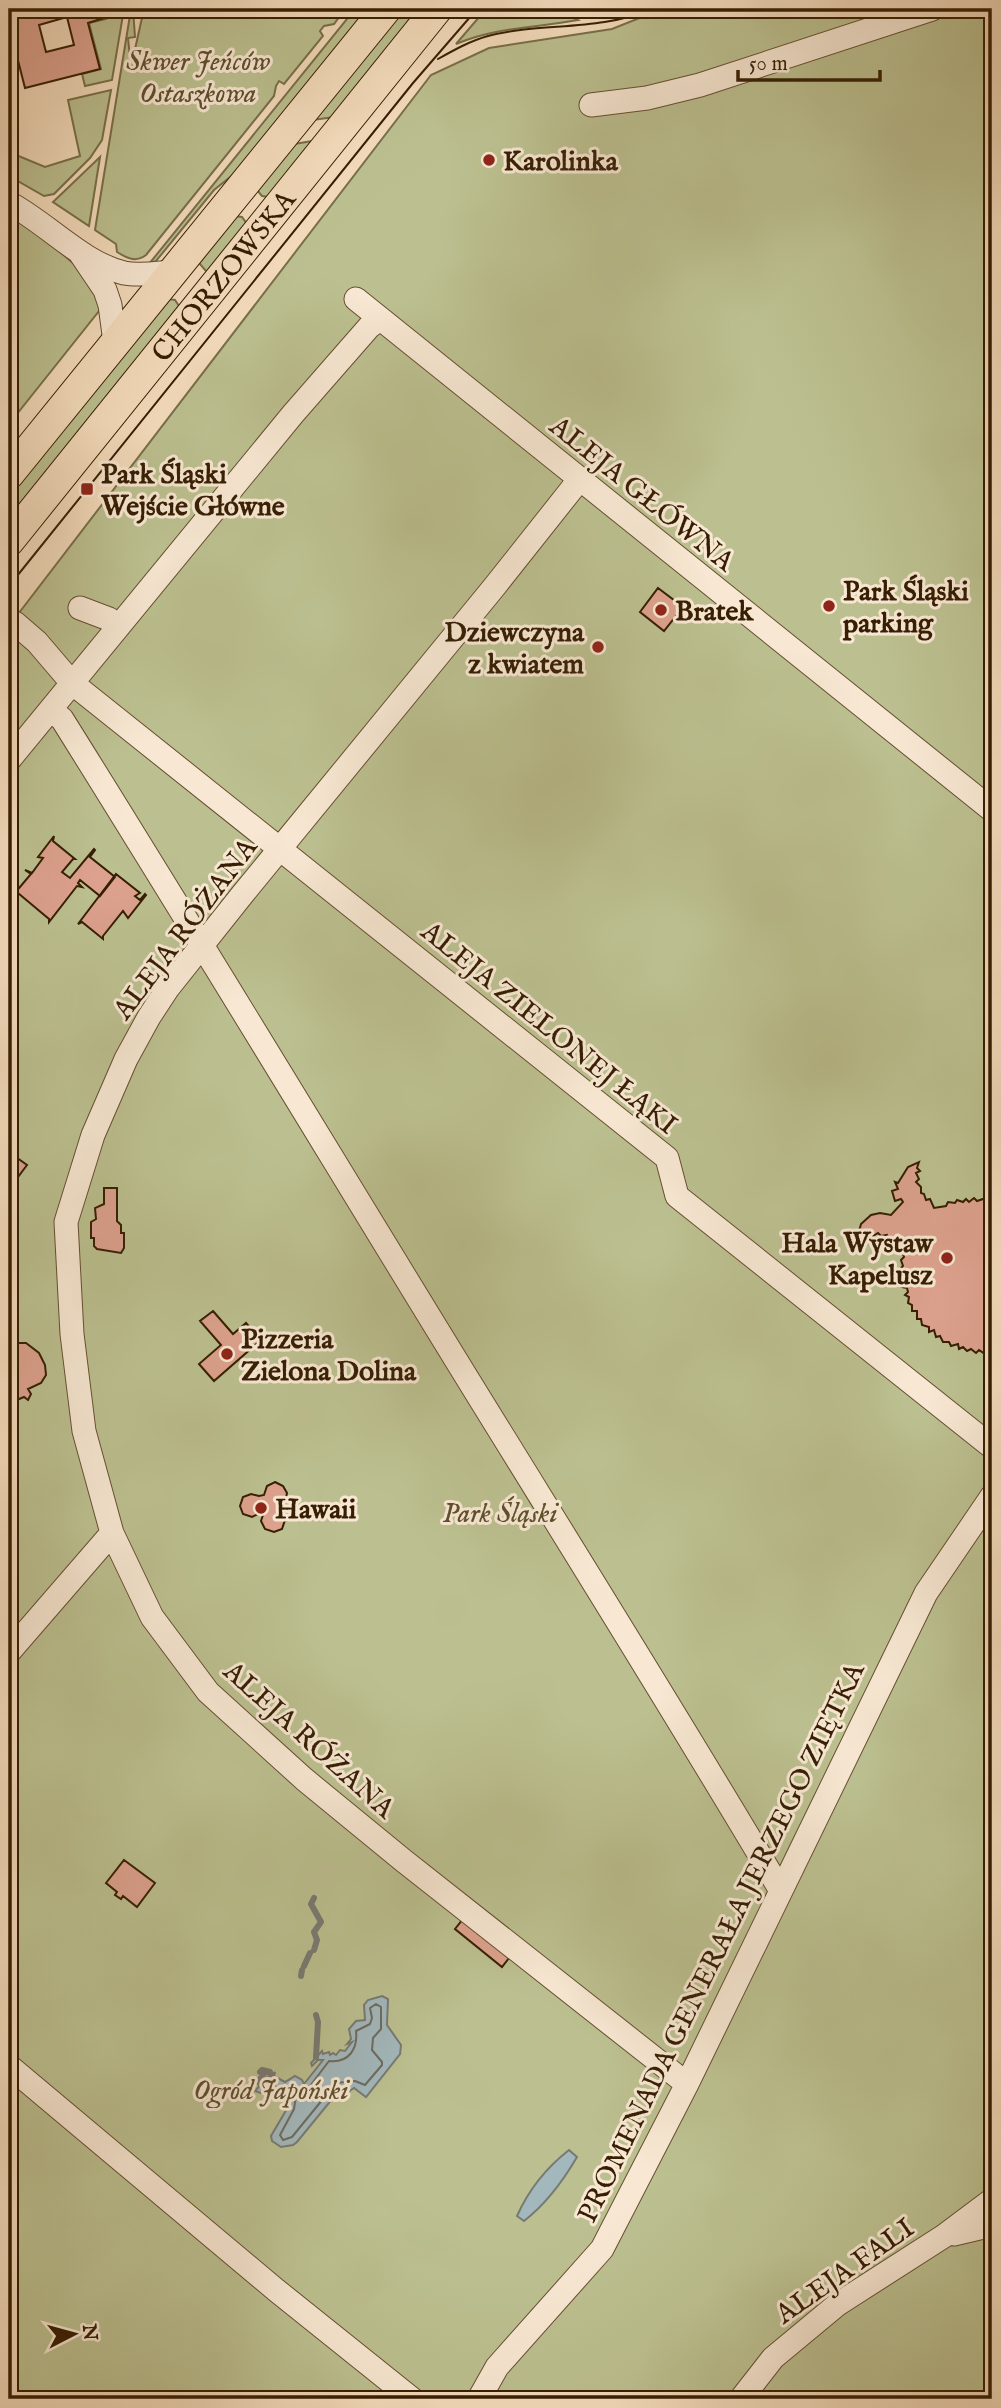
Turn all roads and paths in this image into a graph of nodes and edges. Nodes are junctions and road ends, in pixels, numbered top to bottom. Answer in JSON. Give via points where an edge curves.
{"nodes":[{"id":1,"x":386,"y":9,"type":"edge"},
{"id":2,"x":437,"y":9,"type":"edge"},
{"id":3,"x":932,"y":9,"type":"edge"},
{"id":4,"x":591,"y":104,"type":"dead end"},
{"id":5,"x":287,"y":130,"type":"junction"},
{"id":6,"x":335,"y":136,"type":"junction"},
{"id":7,"x":236,"y":192,"type":"junction"},
{"id":8,"x":9,"y":203,"type":"edge"},
{"id":9,"x":268,"y":218,"type":"junction"},
{"id":10,"x":80,"y":253,"type":"junction"},
{"id":11,"x":173,"y":272,"type":"junction"},
{"id":12,"x":206,"y":297,"type":"junction"},
{"id":13,"x":356,"y":299,"type":"dead end"},
{"id":14,"x":380,"y":319,"type":"junction"},
{"id":15,"x":115,"y":342,"type":"junction"},
{"id":16,"x":9,"y":474,"type":"edge"},
{"id":17,"x":579,"y":480,"type":"junction"},
{"id":18,"x":9,"y":541,"type":"edge"},
{"id":19,"x":80,"y":608,"type":"dead end"},
{"id":20,"x":15,"y":623,"type":"dead end"},
{"id":21,"x":118,"y":626,"type":"junction"},
{"id":22,"x":72,"y":683,"type":"junction"},
{"id":23,"x":51,"y":710,"type":"junction"},
{"id":24,"x":9,"y":760,"type":"edge"},
{"id":25,"x":992,"y":810,"type":"edge"},
{"id":26,"x":281,"y":848,"type":"junction"},
{"id":27,"x":202,"y":946,"type":"junction"},
{"id":28,"x":992,"y":1447,"type":"edge"},
{"id":29,"x":992,"y":1496,"type":"edge"},
{"id":30,"x":112,"y":1533,"type":"junction"},
{"id":31,"x":9,"y":1652,"type":"edge"},
{"id":32,"x":781,"y":1891,"type":"junction"},
{"id":33,"x":9,"y":2066,"type":"edge"},
{"id":34,"x":687,"y":2084,"type":"junction"},
{"id":35,"x":992,"y":2200,"type":"edge"},
{"id":36,"x":992,"y":2225,"type":"edge"},
{"id":37,"x":944,"y":2236,"type":"junction"},
{"id":38,"x":412,"y":2399,"type":"edge"},
{"id":39,"x":479,"y":2399,"type":"edge"},
{"id":40,"x":741,"y":2399,"type":"edge"}],
"edges":[{"from":1,"to":5,"type":"main road","name":"CHORZOWSKA"},
{"from":2,"to":6,"type":"main road","name":"CHORZOWSKA"},
{"from":3,"to":4,"type":"street","via":[[700,85],[647,98]]},
{"from":5,"to":6,"type":"main road"},
{"from":5,"to":7,"type":"main road","name":"CHORZOWSKA"},
{"from":6,"to":9,"type":"main road","name":"CHORZOWSKA"},
{"from":7,"to":9,"type":"main road"},
{"from":7,"to":11,"type":"main road","name":"CHORZOWSKA"},
{"from":8,"to":10,"type":"street"},
{"from":9,"to":12,"type":"main road","name":"CHORZOWSKA"},
{"from":10,"to":11,"type":"street","via":[[136,275]]},
{"from":10,"to":15,"type":"street","via":[[105,290]]},
{"from":11,"to":12,"type":"main road"},
{"from":11,"to":15,"type":"main road","name":"CHORZOWSKA"},
{"from":12,"to":18,"type":"main road","name":"CHORZOWSKA"},
{"from":13,"to":14,"type":"street","name":"ALEJA GŁÓWNA"},
{"from":14,"to":17,"type":"street","name":"ALEJA GŁÓWNA"},
{"from":14,"to":21,"type":"street","via":[[293,414]]},
{"from":15,"to":16,"type":"main road","name":"CHORZOWSKA"},
{"from":17,"to":25,"type":"street","name":"ALEJA GŁÓWNA"},
{"from":17,"to":26,"type":"street","name":"ALEJA RÓŻANA"},
{"from":19,"to":21,"type":"street"},
{"from":20,"to":22,"type":"street","name":"ALEJA ZIELONEJ ŁĄKI"},
{"from":21,"to":22,"type":"street"},
{"from":22,"to":23,"type":"street"},
{"from":22,"to":26,"type":"street","name":"ALEJA ZIELONEJ ŁĄKI"},
{"from":23,"to":24,"type":"street"},
{"from":23,"to":27,"type":"street","via":[[62,719]]},
{"from":26,"to":27,"type":"street","name":"ALEJA RÓŻANA"},
{"from":26,"to":28,"type":"street","name":"ALEJA ZIELONEJ ŁĄKI","via":[[667,1157],[677,1196]]},
{"from":27,"to":30,"type":"street","name":"ALEJA RÓŻANA","via":[[168,988],[126,1059],[93,1135],[66,1222],[72,1335],[84,1431]]},
{"from":27,"to":32,"type":"street"},
{"from":29,"to":32,"type":"street","name":"PROMENADA GENERAŁA JERZEGO ZIĘTKA","via":[[926,1593]]},
{"from":30,"to":31,"type":"street"},
{"from":30,"to":34,"type":"street","name":"ALEJA RÓŻANA","via":[[152,1617],[208,1692],[404,1861]]},
{"from":32,"to":34,"type":"street","name":"PROMENADA GENERAŁA JERZEGO ZIĘTKA"},
{"from":33,"to":38,"type":"street"},
{"from":34,"to":39,"type":"street","name":"PROMENADA GENERAŁA JERZEGO ZIĘTKA","via":[[601,2249],[497,2367]]},
{"from":35,"to":37,"type":"street","name":"ALEJA FALI"},
{"from":36,"to":37,"type":"street"},
{"from":37,"to":40,"type":"street","name":"ALEJA FALI","via":[[838,2304],[773,2358]]}]}
